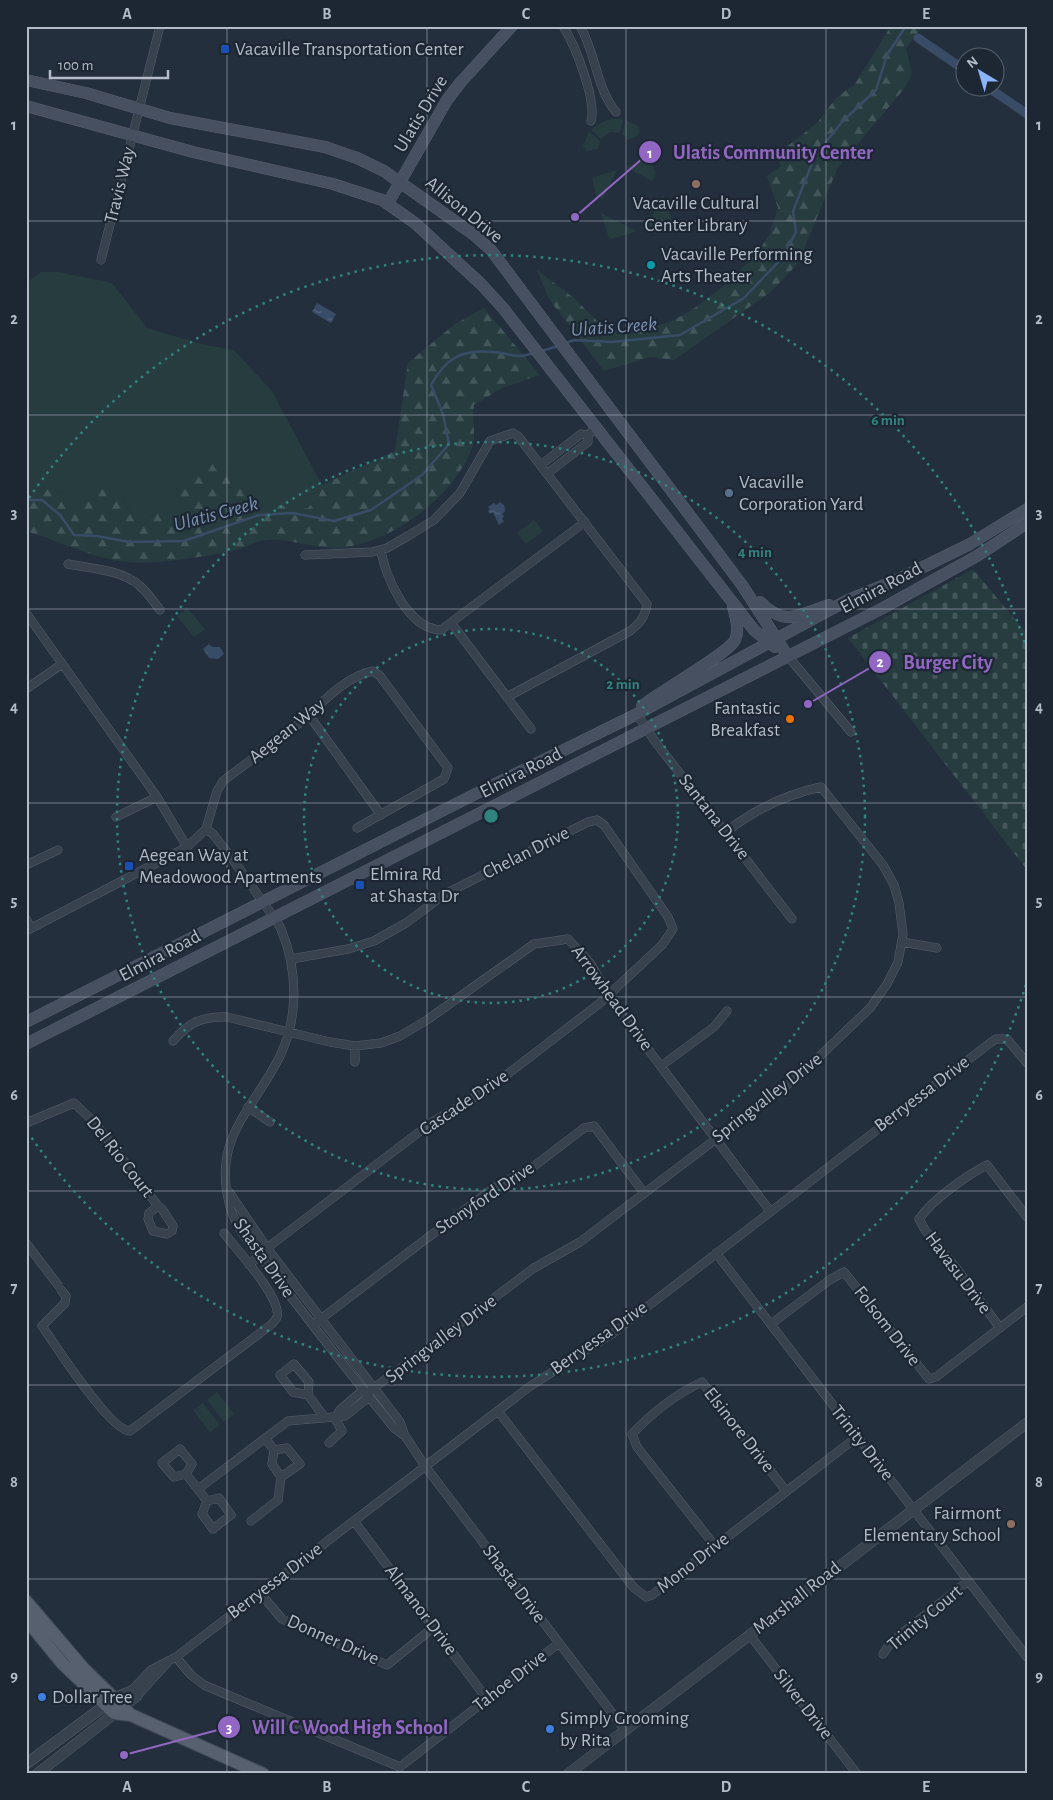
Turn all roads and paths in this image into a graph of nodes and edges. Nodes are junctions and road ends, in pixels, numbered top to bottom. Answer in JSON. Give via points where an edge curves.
{"nodes":[{"id":1,"x":160,"y":26,"type":"edge"},
{"id":2,"x":512,"y":26,"type":"edge"},
{"id":3,"x":563,"y":26,"type":"edge"},
{"id":4,"x":580,"y":26,"type":"edge"},
{"id":5,"x":26,"y":80,"type":"edge"},
{"id":6,"x":26,"y":106,"type":"edge"},
{"id":7,"x":140,"y":110,"type":"junction"},
{"id":8,"x":616,"y":112,"type":"dead end"},
{"id":9,"x":591,"y":121,"type":"dead end"},
{"id":10,"x":133,"y":134,"type":"junction"},
{"id":11,"x":400,"y":182,"type":"junction"},
{"id":12,"x":388,"y":203,"type":"junction"},
{"id":13,"x":101,"y":260,"type":"dead end"},
{"id":14,"x":592,"y":432,"type":"junction"},
{"id":15,"x":542,"y":464,"type":"junction"},
{"id":16,"x":548,"y":473,"type":"junction"},
{"id":17,"x":1027,"y":509,"type":"edge"},
{"id":18,"x":585,"y":522,"type":"junction"},
{"id":19,"x":1027,"y":523,"type":"edge"},
{"id":20,"x":380,"y":550,"type":"junction"},
{"id":21,"x":305,"y":555,"type":"dead end"},
{"id":22,"x":68,"y":564,"type":"dead end"},
{"id":23,"x":742,"y":585,"type":"junction"},
{"id":24,"x":848,"y":600,"type":"junction"},
{"id":25,"x":732,"y":601,"type":"junction"},
{"id":26,"x":160,"y":610,"type":"dead end"},
{"id":27,"x":28,"y":618,"type":"edge"},
{"id":28,"x":452,"y":624,"type":"junction"},
{"id":29,"x":773,"y":641,"type":"junction"},
{"id":30,"x":787,"y":655,"type":"junction"},
{"id":31,"x":62,"y":664,"type":"junction"},
{"id":32,"x":26,"y":689,"type":"edge"},
{"id":33,"x":507,"y":697,"type":"junction"},
{"id":34,"x":308,"y":714,"type":"junction"},
{"id":35,"x":632,"y":716,"type":"junction"},
{"id":36,"x":645,"y":728,"type":"junction"},
{"id":37,"x":531,"y":729,"type":"dead end"},
{"id":38,"x":850,"y":732,"type":"dead end"},
{"id":39,"x":157,"y":797,"type":"junction"},
{"id":40,"x":381,"y":815,"type":"junction"},
{"id":41,"x":116,"y":818,"type":"dead end"},
{"id":42,"x":358,"y":828,"type":"dead end"},
{"id":43,"x":206,"y":829,"type":"junction"},
{"id":44,"x":726,"y":832,"type":"junction"},
{"id":45,"x":187,"y":847,"type":"junction"},
{"id":46,"x":58,"y":850,"type":"dead end"},
{"id":47,"x":26,"y":865,"type":"edge"},
{"id":48,"x":262,"y":901,"type":"junction"},
{"id":49,"x":274,"y":918,"type":"junction"},
{"id":50,"x":26,"y":919,"type":"edge"},
{"id":51,"x":792,"y":919,"type":"dead end"},
{"id":52,"x":28,"y":929,"type":"edge"},
{"id":53,"x":902,"y":942,"type":"junction"},
{"id":54,"x":662,"y":945,"type":"joint"},
{"id":55,"x":937,"y":948,"type":"dead end"},
{"id":56,"x":291,"y":959,"type":"junction"},
{"id":57,"x":608,"y":995,"type":"junction"},
{"id":58,"x":726,"y":1011,"type":"dead end"},
{"id":59,"x":26,"y":1022,"type":"edge"},
{"id":60,"x":289,"y":1032,"type":"junction"},
{"id":61,"x":173,"y":1042,"type":"dead end"},
{"id":62,"x":26,"y":1044,"type":"edge"},
{"id":63,"x":355,"y":1046,"type":"junction"},
{"id":64,"x":355,"y":1062,"type":"dead end"},
{"id":65,"x":1027,"y":1063,"type":"edge"},
{"id":66,"x":661,"y":1066,"type":"junction"},
{"id":67,"x":248,"y":1107,"type":"junction"},
{"id":68,"x":270,"y":1122,"type":"dead end"},
{"id":69,"x":26,"y":1124,"type":"edge"},
{"id":70,"x":715,"y":1139,"type":"junction"},
{"id":71,"x":228,"y":1190,"type":"junction"},
{"id":72,"x":644,"y":1193,"type":"junction"},
{"id":73,"x":158,"y":1206,"type":"dead end"},
{"id":74,"x":770,"y":1211,"type":"junction"},
{"id":75,"x":1027,"y":1217,"type":"edge"},
{"id":76,"x":224,"y":1233,"type":"dead end"},
{"id":77,"x":26,"y":1243,"type":"edge"},
{"id":78,"x":267,"y":1248,"type":"junction"},
{"id":79,"x":716,"y":1253,"type":"junction"},
{"id":80,"x":259,"y":1254,"type":"junction"},
{"id":81,"x":249,"y":1265,"type":"junction"},
{"id":82,"x":1027,"y":1307,"type":"edge"},
{"id":83,"x":321,"y":1318,"type":"junction"},
{"id":84,"x":771,"y":1324,"type":"junction"},
{"id":85,"x":312,"y":1325,"type":"junction"},
{"id":86,"x":1000,"y":1328,"type":"junction"},
{"id":87,"x":375,"y":1389,"type":"junction"},
{"id":88,"x":366,"y":1394,"type":"junction"},
{"id":89,"x":308,"y":1395,"type":"dead end"},
{"id":90,"x":498,"y":1410,"type":"junction"},
{"id":91,"x":325,"y":1418,"type":"junction"},
{"id":92,"x":335,"y":1418,"type":"junction"},
{"id":93,"x":1027,"y":1423,"type":"edge"},
{"id":94,"x":405,"y":1436,"type":"junction"},
{"id":95,"x":857,"y":1437,"type":"junction"},
{"id":96,"x":265,"y":1438,"type":"junction"},
{"id":97,"x":329,"y":1443,"type":"dead end"},
{"id":98,"x":274,"y":1450,"type":"junction"},
{"id":99,"x":425,"y":1466,"type":"junction"},
{"id":100,"x":186,"y":1474,"type":"dead end"},
{"id":101,"x":281,"y":1478,"type":"junction"},
{"id":102,"x":198,"y":1489,"type":"junction"},
{"id":103,"x":786,"y":1491,"type":"junction"},
{"id":104,"x":207,"y":1501,"type":"dead end"},
{"id":105,"x":913,"y":1509,"type":"junction"},
{"id":106,"x":251,"y":1521,"type":"dead end"},
{"id":107,"x":354,"y":1521,"type":"junction"},
{"id":108,"x":715,"y":1546,"type":"junction"},
{"id":109,"x":968,"y":1581,"type":"junction"},
{"id":110,"x":260,"y":1593,"type":"junction"},
{"id":111,"x":26,"y":1601,"type":"edge"},
{"id":112,"x":26,"y":1619,"type":"edge"},
{"id":113,"x":434,"y":1627,"type":"junction"},
{"id":114,"x":749,"y":1634,"type":"junction"},
{"id":115,"x":559,"y":1643,"type":"junction"},
{"id":116,"x":883,"y":1654,"type":"dead end"},
{"id":117,"x":176,"y":1656,"type":"junction"},
{"id":118,"x":1027,"y":1657,"type":"edge"},
{"id":119,"x":134,"y":1693,"type":"joint"},
{"id":120,"x":488,"y":1699,"type":"junction"},
{"id":121,"x":118,"y":1708,"type":"junction"},
{"id":122,"x":625,"y":1730,"type":"junction"},
{"id":123,"x":26,"y":1764,"type":"edge"},
{"id":124,"x":37,"y":1774,"type":"edge"},
{"id":125,"x":263,"y":1774,"type":"edge"},
{"id":126,"x":568,"y":1774,"type":"edge"},
{"id":127,"x":857,"y":1774,"type":"edge"}],
"edges":[{"from":1,"to":7,"type":"street","name":"Travis Way"},
{"from":2,"to":11,"type":"main road","name":"Ulatis Drive","via":[[451,94]]},
{"from":3,"to":9,"type":"street","via":[[593,108]]},
{"from":4,"to":8,"type":"street","via":[[592,51],[607,99]]},
{"from":5,"to":7,"type":"main road","name":"Allison Drive","via":[[86,93]]},
{"from":6,"to":10,"type":"main road","name":"Allison Drive"},
{"from":7,"to":10,"type":"street","name":"Travis Way"},
{"from":7,"to":11,"type":"main road","name":"Allison Drive","via":[[325,148],[384,170]]},
{"from":10,"to":12,"type":"main road","name":"Allison Drive","via":[[193,152],[342,186]]},
{"from":10,"to":13,"type":"street","name":"Travis Way"},
{"from":11,"to":12,"type":"main road","name":"Ulatis Drive"},
{"from":11,"to":23,"type":"main road","name":"Allison Drive","via":[[491,250]]},
{"from":12,"to":14,"type":"main road","name":"Allison Drive","via":[[415,223],[481,284],[522,331]]},
{"from":14,"to":15,"type":"street","via":[[581,434]]},
{"from":14,"to":16,"type":"street","via":[[588,442]]},
{"from":14,"to":25,"type":"main road","name":"Allison Drive"},
{"from":15,"to":16,"type":"street"},
{"from":15,"to":20,"type":"street","via":[[512,433],[490,441],[460,493],[434,520]]},
{"from":16,"to":18,"type":"street"},
{"from":17,"to":24,"type":"main road","name":"Elmira Road","via":[[970,544]]},
{"from":18,"to":28,"type":"street"},
{"from":18,"to":33,"type":"street","via":[[647,604],[646,615],[630,631]]},
{"from":19,"to":30,"type":"main road","name":"Elmira Road","via":[[977,556]]},
{"from":20,"to":21,"type":"street"},
{"from":20,"to":28,"type":"street","via":[[389,581],[412,614],[431,630]]},
{"from":22,"to":26,"type":"street","via":[[130,580],[140,585]]},
{"from":23,"to":24,"type":"main road","via":[[765,608],[780,617],[798,616]]},
{"from":23,"to":29,"type":"main road","name":"Allison Drive"},
{"from":24,"to":29,"type":"main road","name":"Elmira Road"},
{"from":25,"to":29,"type":"main road","name":"Allison Drive","via":[[754,630]]},
{"from":25,"to":35,"type":"main road","via":[[737,627],[735,640],[726,650],[670,685]]},
{"from":27,"to":31,"type":"street"},
{"from":28,"to":33,"type":"street"},
{"from":29,"to":30,"type":"main road","name":"Allison Drive"},
{"from":29,"to":35,"type":"main road","name":"Elmira Road"},
{"from":30,"to":36,"type":"main road","name":"Elmira Road"},
{"from":30,"to":38,"type":"street","name":"Allison Drive"},
{"from":31,"to":32,"type":"street"},
{"from":31,"to":39,"type":"street"},
{"from":33,"to":37,"type":"street"},
{"from":34,"to":40,"type":"street"},
{"from":34,"to":40,"type":"street","name":"Aegean Way","via":[[346,684],[374,671],[441,757],[448,768],[444,779]]},
{"from":34,"to":43,"type":"street","name":"Aegean Way","via":[[223,781]]},
{"from":35,"to":36,"type":"street","name":"Santana Drive"},
{"from":35,"to":48,"type":"main road","name":"Elmira Road"},
{"from":36,"to":44,"type":"street","name":"Santana Drive"},
{"from":36,"to":49,"type":"main road","name":"Elmira Road"},
{"from":39,"to":41,"type":"street"},
{"from":39,"to":45,"type":"street"},
{"from":40,"to":42,"type":"street","name":"Aegean Way"},
{"from":43,"to":45,"type":"street"},
{"from":43,"to":48,"type":"street","name":"Shasta Drive"},
{"from":44,"to":51,"type":"street","name":"Santana Drive"},
{"from":44,"to":53,"type":"street","name":"Springvalley Drive","via":[[764,808],[804,790],[820,787],[880,861],[894,886],[899,903]]},
{"from":45,"to":52,"type":"street"},
{"from":46,"to":47,"type":"street"},
{"from":48,"to":49,"type":"street","name":"Shasta Drive"},
{"from":48,"to":59,"type":"main road","name":"Elmira Road"},
{"from":49,"to":56,"type":"street","name":"Shasta Drive"},
{"from":49,"to":62,"type":"main road","name":"Elmira Road"},
{"from":50,"to":52,"type":"street"},
{"from":53,"to":55,"type":"street"},
{"from":53,"to":70,"type":"street","name":"Springvalley Drive","via":[[898,962],[870,1008],[799,1076]]},
{"from":54,"to":56,"type":"street","name":"Chelan Drive","via":[[674,929],[668,917],[597,820],[445,894],[406,923],[374,940],[348,949]]},
{"from":54,"to":57,"type":"street","name":"Cascade Drive"},
{"from":56,"to":60,"type":"street","name":"Shasta Drive","via":[[294,993]]},
{"from":57,"to":63,"type":"street","name":"Arrowhead Drive","via":[[591,964],[568,938],[542,943],[525,950],[400,1036],[381,1043]]},
{"from":57,"to":66,"type":"street","name":"Arrowhead Drive"},
{"from":57,"to":78,"type":"street","name":"Cascade Drive","via":[[487,1090],[431,1123]]},
{"from":58,"to":66,"type":"street","via":[[714,1027]]},
{"from":60,"to":61,"type":"street","name":"Arrowhead Drive","via":[[227,1017],[212,1017],[197,1020],[184,1028]]},
{"from":60,"to":63,"type":"street","name":"Arrowhead Drive"},
{"from":60,"to":67,"type":"street","name":"Shasta Drive","via":[[280,1056]]},
{"from":63,"to":64,"type":"street"},
{"from":65,"to":74,"type":"street","name":"Berryessa Drive","via":[[1007,1039],[996,1038]]},
{"from":66,"to":70,"type":"street","name":"Arrowhead Drive"},
{"from":67,"to":68,"type":"street"},
{"from":67,"to":71,"type":"street","name":"Shasta Drive","via":[[227,1150]]},
{"from":69,"to":73,"type":"street","name":"Del Rio Court","via":[[74,1103],[95,1123]]},
{"from":70,"to":72,"type":"street","name":"Springvalley Drive"},
{"from":70,"to":74,"type":"street","name":"Arrowhead Drive"},
{"from":71,"to":78,"type":"street","name":"Shasta Drive"},
{"from":71,"to":80,"type":"street","name":"Shasta Drive","via":[[231,1210]]},
{"from":72,"to":83,"type":"street","name":"Stonyford Drive","via":[[594,1126],[584,1128],[533,1167],[492,1189]]},
{"from":72,"to":87,"type":"street","name":"Springvalley Drive","via":[[580,1242],[534,1268]]},
{"from":74,"to":79,"type":"street","name":"Berryessa Drive"},
{"from":75,"to":86,"type":"street","name":"Havasu Drive","via":[[987,1165],[925,1210],[919,1219]]},
{"from":76,"to":81,"type":"street"},
{"from":77,"to":81,"type":"street","via":[[66,1296],[65,1303],[42,1326],[85,1388],[116,1426],[124,1431],[130,1431],[272,1324],[277,1317],[276,1305]]},
{"from":78,"to":80,"type":"street","name":"Cascade Drive"},
{"from":78,"to":83,"type":"street","name":"Shasta Drive"},
{"from":79,"to":84,"type":"street","name":"Trinity Drive"},
{"from":79,"to":90,"type":"street","name":"Berryessa Drive","via":[[613,1333]]},
{"from":80,"to":81,"type":"street","name":"Cascade Drive"},
{"from":80,"to":85,"type":"street","name":"Shasta Drive"},
{"from":82,"to":86,"type":"street","name":"Folsom Drive"},
{"from":83,"to":85,"type":"street","name":"Stonyford Drive"},
{"from":83,"to":87,"type":"street","name":"Shasta Drive"},
{"from":84,"to":86,"type":"street","name":"Folsom Drive","via":[[844,1272],[929,1379],[936,1378]]},
{"from":84,"to":95,"type":"street","name":"Trinity Drive"},
{"from":85,"to":88,"type":"street","name":"Shasta Drive"},
{"from":87,"to":88,"type":"street","name":"Springvalley Drive"},
{"from":87,"to":94,"type":"street","name":"Shasta Drive","via":[[400,1422]]},
{"from":88,"to":92,"type":"street","name":"Springvalley Drive","via":[[340,1410]]},
{"from":88,"to":94,"type":"street","name":"Shasta Drive","via":[[394,1428]]},
{"from":89,"to":91,"type":"street"},
{"from":90,"to":99,"type":"street","name":"Berryessa Drive"},
{"from":90,"to":108,"type":"street","name":"Mono Drive","via":[[640,1594],[652,1595]]},
{"from":91,"to":92,"type":"street"},
{"from":91,"to":96,"type":"street","via":[[288,1421]]},
{"from":92,"to":97,"type":"street","via":[[342,1431]]},
{"from":93,"to":105,"type":"street","name":"Marshall Road"},
{"from":94,"to":99,"type":"street","name":"Shasta Drive"},
{"from":95,"to":103,"type":"street","name":"Mono Drive"},
{"from":95,"to":105,"type":"street","name":"Trinity Drive"},
{"from":96,"to":98,"type":"street"},
{"from":96,"to":102,"type":"street"},
{"from":98,"to":101,"type":"street","via":[[272,1464]]},
{"from":98,"to":101,"type":"street","via":[[287,1448],[300,1464]]},
{"from":99,"to":107,"type":"street","name":"Berryessa Drive"},
{"from":99,"to":115,"type":"street","name":"Shasta Drive"},
{"from":100,"to":102,"type":"street"},
{"from":101,"to":106,"type":"street","via":[[278,1500]]},
{"from":102,"to":104,"type":"street"},
{"from":103,"to":108,"type":"street","name":"Mono Drive"},
{"from":103,"to":108,"type":"street","name":"Elsinore Drive","via":[[702,1382],[656,1412],[632,1434],[638,1447]]},
{"from":105,"to":109,"type":"street","name":"Trinity Drive"},
{"from":105,"to":114,"type":"street","name":"Marshall Road"},
{"from":107,"to":110,"type":"street","name":"Berryessa Drive"},
{"from":107,"to":113,"type":"street","name":"Almanor Drive"},
{"from":109,"to":116,"type":"street","name":"Trinity Court","via":[[891,1642]]},
{"from":109,"to":118,"type":"street","name":"Trinity Drive"},
{"from":110,"to":113,"type":"street","name":"Donner Drive","via":[[282,1619],[387,1665]]},
{"from":110,"to":117,"type":"street","name":"Berryessa Drive"},
{"from":111,"to":121,"type":"main road"},
{"from":112,"to":121,"type":"main road","via":[[62,1663]]},
{"from":113,"to":120,"type":"street","name":"Almanor Drive"},
{"from":114,"to":122,"type":"street","name":"Marshall Road"},
{"from":114,"to":127,"type":"street","name":"Silver Drive"},
{"from":115,"to":120,"type":"street","name":"Tahoe Drive"},
{"from":115,"to":122,"type":"street","name":"Shasta Drive"},
{"from":117,"to":119,"type":"street","name":"Berryessa Drive"},
{"from":117,"to":120,"type":"street","name":"Tahoe Drive","via":[[204,1685],[400,1767]]},
{"from":119,"to":121,"type":"street"},
{"from":121,"to":123,"type":"street"},
{"from":121,"to":124,"type":"street"},
{"from":121,"to":125,"type":"main road"},
{"from":122,"to":126,"type":"street","name":"Marshall Road"}]}
